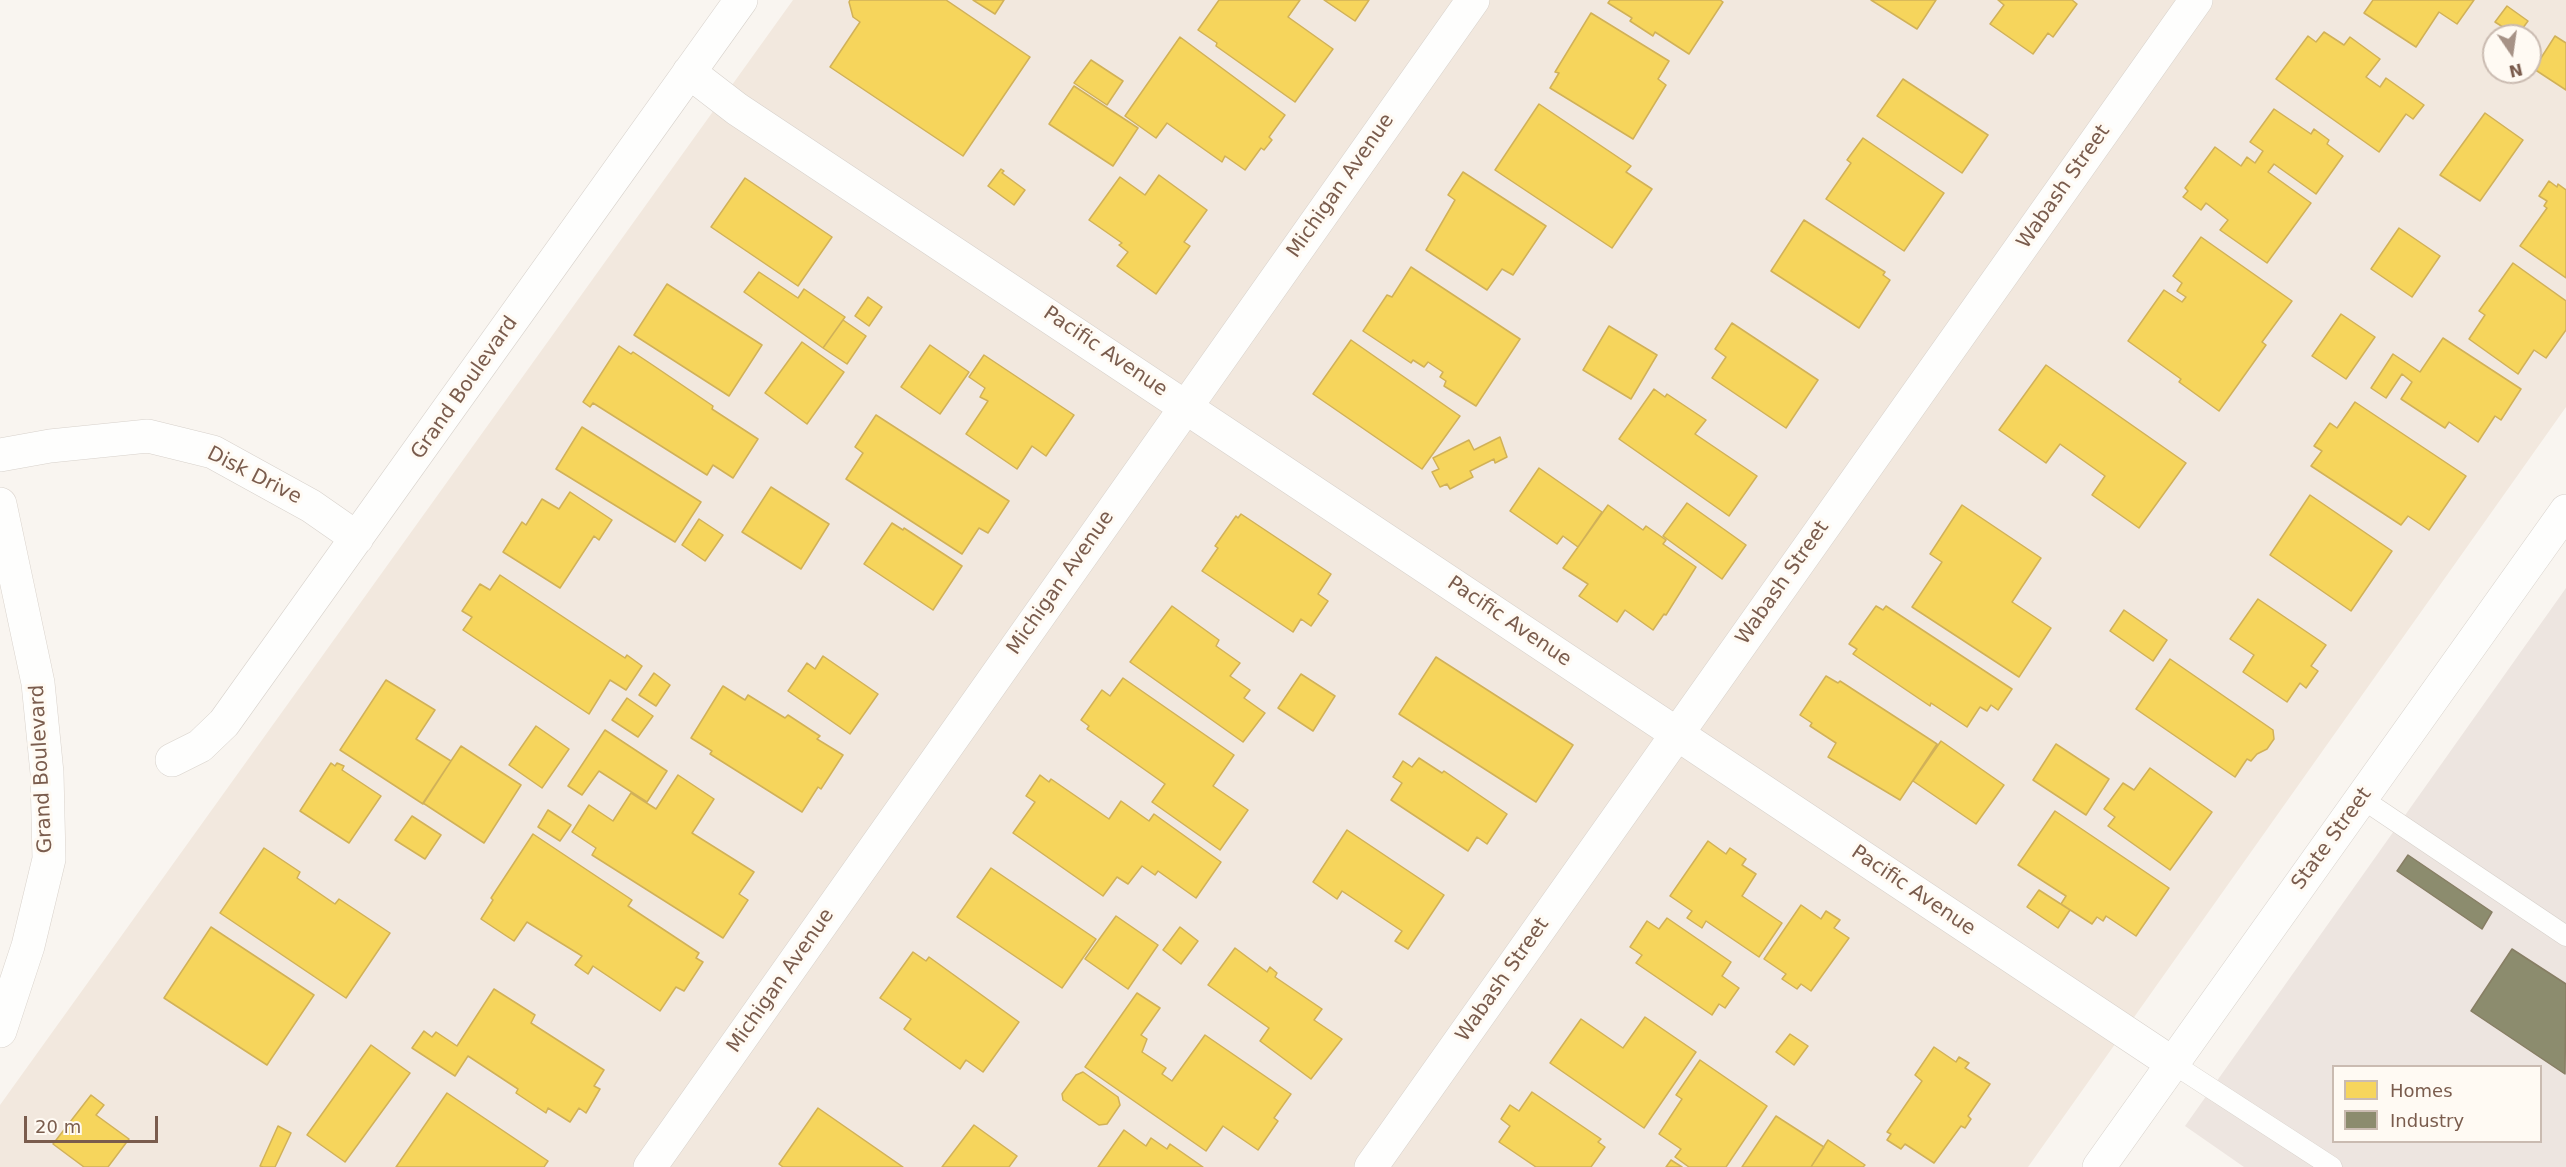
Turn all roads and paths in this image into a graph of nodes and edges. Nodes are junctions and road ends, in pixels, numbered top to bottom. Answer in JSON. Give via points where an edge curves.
{"nodes":[{"id":1,"x":741,"y":0,"type":"edge"},
{"id":2,"x":1473,"y":0,"type":"edge"},
{"id":3,"x":2196,"y":0,"type":"edge"},
{"id":4,"x":689,"y":72,"type":"junction"},
{"id":5,"x":1186,"y":406,"type":"junction"},
{"id":6,"x":0,"y":455,"type":"edge"},
{"id":7,"x":0,"y":504,"type":"edge"},
{"id":8,"x":2566,"y":511,"type":"edge"},
{"id":9,"x":357,"y":538,"type":"junction"},
{"id":10,"x":1677,"y":734,"type":"junction"},
{"id":11,"x":172,"y":760,"type":"dead end"},
{"id":12,"x":2361,"y":798,"type":"junction"},
{"id":13,"x":2566,"y":936,"type":"edge"},
{"id":14,"x":0,"y":1031,"type":"edge"},
{"id":15,"x":2172,"y":1063,"type":"junction"},
{"id":16,"x":650,"y":1167,"type":"edge"},
{"id":17,"x":1371,"y":1167,"type":"edge"},
{"id":18,"x":2099,"y":1167,"type":"edge"},
{"id":19,"x":2332,"y":1167,"type":"edge"}],
"edges":[{"from":1,"to":4,"type":"street","name":"Grand Boulevard"},
{"from":2,"to":5,"type":"street","name":"Michigan Avenue"},
{"from":3,"to":10,"type":"street","name":"Wabash Street"},
{"from":4,"to":5,"type":"street","name":"Pacific Avenue","via":[[737,109]]},
{"from":4,"to":9,"type":"street","name":"Grand Boulevard"},
{"from":5,"to":10,"type":"street","name":"Pacific Avenue"},
{"from":5,"to":16,"type":"street","name":"Michigan Avenue"},
{"from":6,"to":9,"type":"street","name":"Disk Drive","via":[[148,436],[213,452],[311,506]]},
{"from":7,"to":14,"type":"street","name":"Grand Boulevard","via":[[38,683],[47,773],[49,859],[28,946]]},
{"from":8,"to":12,"type":"street","name":"State Street"},
{"from":9,"to":11,"type":"street","name":"Grand Boulevard","via":[[224,723],[200,746]]},
{"from":10,"to":15,"type":"street","name":"Pacific Avenue"},
{"from":10,"to":17,"type":"street","name":"Wabash Street"},
{"from":12,"to":13,"type":"lane"},
{"from":12,"to":15,"type":"street","name":"State Street"},
{"from":15,"to":18,"type":"street","name":"State Street"},
{"from":15,"to":19,"type":"lane","name":"Pacific Avenue"}]}
